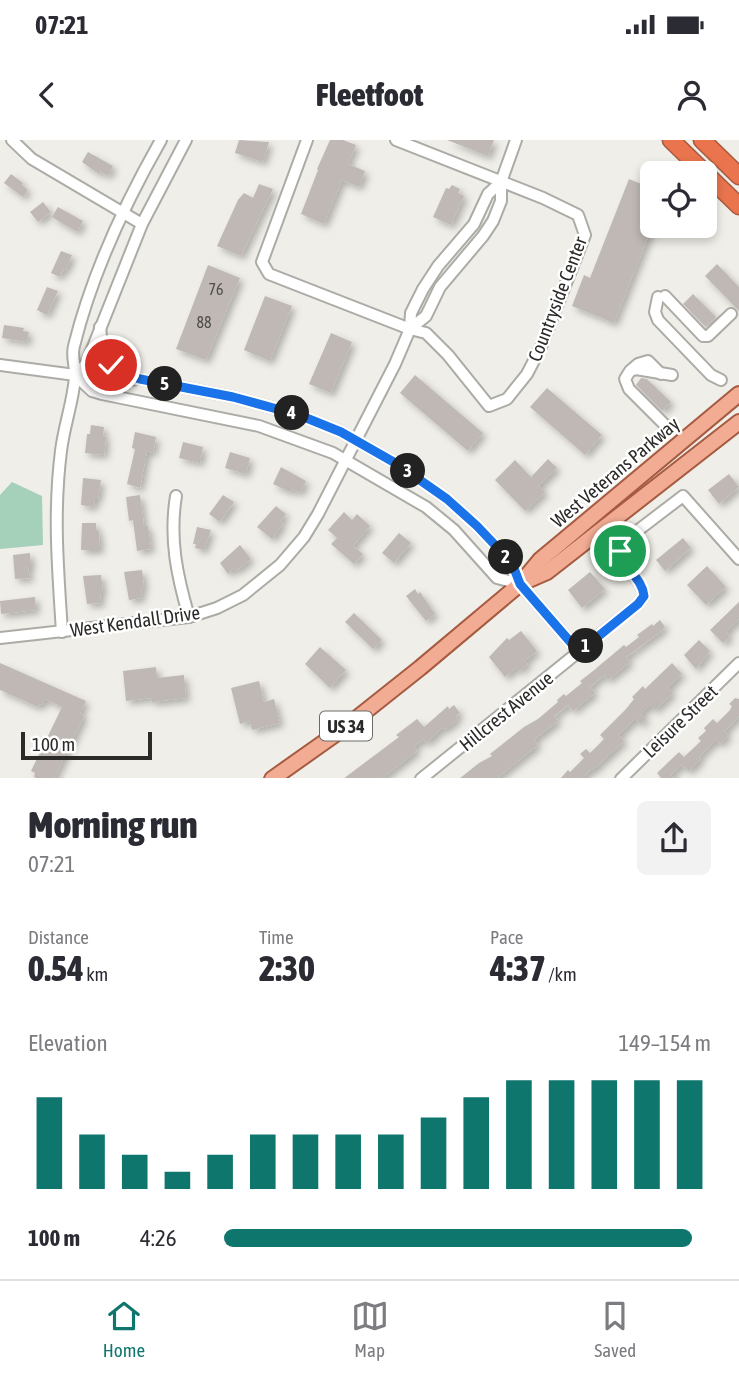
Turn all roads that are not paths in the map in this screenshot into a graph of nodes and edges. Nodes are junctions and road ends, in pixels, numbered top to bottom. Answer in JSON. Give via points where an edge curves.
{"nodes":[{"id":1,"x":12,"y":140,"type":"edge"},
{"id":2,"x":162,"y":140,"type":"edge"},
{"id":3,"x":186,"y":140,"type":"edge"},
{"id":4,"x":307,"y":140,"type":"edge"},
{"id":5,"x":396,"y":140,"type":"edge"},
{"id":6,"x":516,"y":140,"type":"edge"},
{"id":7,"x":671,"y":140,"type":"edge"},
{"id":8,"x":702,"y":140,"type":"edge"},
{"id":9,"x":739,"y":176,"type":"edge"},
{"id":10,"x":500,"y":182,"type":"junction"},
{"id":11,"x":739,"y":206,"type":"edge"},
{"id":12,"x":122,"y":214,"type":"junction"},
{"id":13,"x":142,"y":224,"type":"junction"},
{"id":14,"x":731,"y":314,"type":"dead end"},
{"id":15,"x":100,"y":327,"type":"junction"},
{"id":16,"x":410,"y":329,"type":"junction"},
{"id":17,"x":0,"y":365,"type":"edge"},
{"id":18,"x":666,"y":375,"type":"dead end"},
{"id":19,"x":76,"y":376,"type":"junction"},
{"id":20,"x":140,"y":379,"type":"junction"},
{"id":21,"x":721,"y":380,"type":"dead end"},
{"id":22,"x":739,"y":394,"type":"edge"},
{"id":23,"x":739,"y":422,"type":"edge"},
{"id":24,"x":664,"y":424,"type":"dead end"},
{"id":25,"x":356,"y":440,"type":"junction"},
{"id":26,"x":346,"y":459,"type":"junction"},
{"id":27,"x":176,"y":496,"type":"dead end"},
{"id":28,"x":739,"y":559,"type":"edge"},
{"id":29,"x":520,"y":584,"type":"junction"},
{"id":30,"x":189,"y":617,"type":"junction"},
{"id":31,"x":62,"y":632,"type":"junction"},
{"id":32,"x":0,"y":638,"type":"edge"},
{"id":33,"x":579,"y":652,"type":"junction"},
{"id":34,"x":739,"y":663,"type":"edge"},
{"id":35,"x":273,"y":778,"type":"edge"},
{"id":36,"x":422,"y":778,"type":"edge"},
{"id":37,"x":622,"y":778,"type":"edge"}],
"edges":[{"from":1,"to":12,"type":"street","via":[[32,159]]},
{"from":2,"to":12,"type":"street"},
{"from":3,"to":13,"type":"street"},
{"from":4,"to":16,"type":"street","name":"Countryside Center","via":[[262,262],[269,274]]},
{"from":5,"to":10,"type":"street","name":"Countryside Center"},
{"from":6,"to":10,"type":"street","name":"West Kendall Drive"},
{"from":7,"to":11,"type":"highway"},
{"from":8,"to":9,"type":"highway"},
{"from":10,"to":16,"type":"street","name":"West Kendall Drive","via":[[501,201],[488,229],[440,287],[426,316]]},
{"from":10,"to":16,"type":"street","name":"Countryside Center","via":[[578,215],[585,235],[527,374],[507,399],[489,406],[426,333]]},
{"from":12,"to":13,"type":"street"},
{"from":12,"to":19,"type":"street","via":[[83,314],[73,350]]},
{"from":13,"to":15,"type":"street"},
{"from":14,"to":21,"type":"street","via":[[703,336],[661,297],[655,312],[711,375]]},
{"from":15,"to":19,"type":"street","via":[[87,362]]},
{"from":15,"to":20,"type":"street","via":[[103,355],[122,373]]},
{"from":16,"to":25,"type":"street","name":"West Kendall Drive"},
{"from":17,"to":19,"type":"street"},
{"from":18,"to":24,"type":"street","via":[[636,369],[626,375],[626,384]]},
{"from":19,"to":20,"type":"street"},
{"from":19,"to":26,"type":"street","via":[[92,391],[259,426]]},
{"from":19,"to":31,"type":"street","via":[[56,502]]},
{"from":20,"to":25,"type":"street","via":[[262,404]]},
{"from":22,"to":29,"type":"main road","name":"West Veterans Parkway","number":"US 34","via":[[540,559]]},
{"from":23,"to":29,"type":"main road","name":"West Veterans Parkway","number":"US 34","via":[[547,572]]},
{"from":25,"to":26,"type":"street","name":"West Kendall Drive"},
{"from":25,"to":29,"type":"street","via":[[457,508],[512,563]]},
{"from":26,"to":29,"type":"street","via":[[426,507],[454,530],[497,578]]},
{"from":26,"to":30,"type":"street","name":"West Kendall Drive","via":[[309,530],[280,565],[243,595]]},
{"from":27,"to":30,"type":"street","via":[[173,546]]},
{"from":28,"to":33,"type":"street","name":"Hillcrest Avenue","via":[[683,496],[624,541],[621,560],[643,586],[644,596]]},
{"from":29,"to":33,"type":"street"},
{"from":29,"to":35,"type":"main road","name":"West Veterans Parkway","number":"US 34","via":[[347,726]]},
{"from":30,"to":31,"type":"street","name":"West Kendall Drive"},
{"from":31,"to":32,"type":"street","name":"West Kendall Drive"},
{"from":33,"to":36,"type":"street","name":"Hillcrest Avenue"},
{"from":34,"to":37,"type":"street","name":"Leisure Street"}]}
